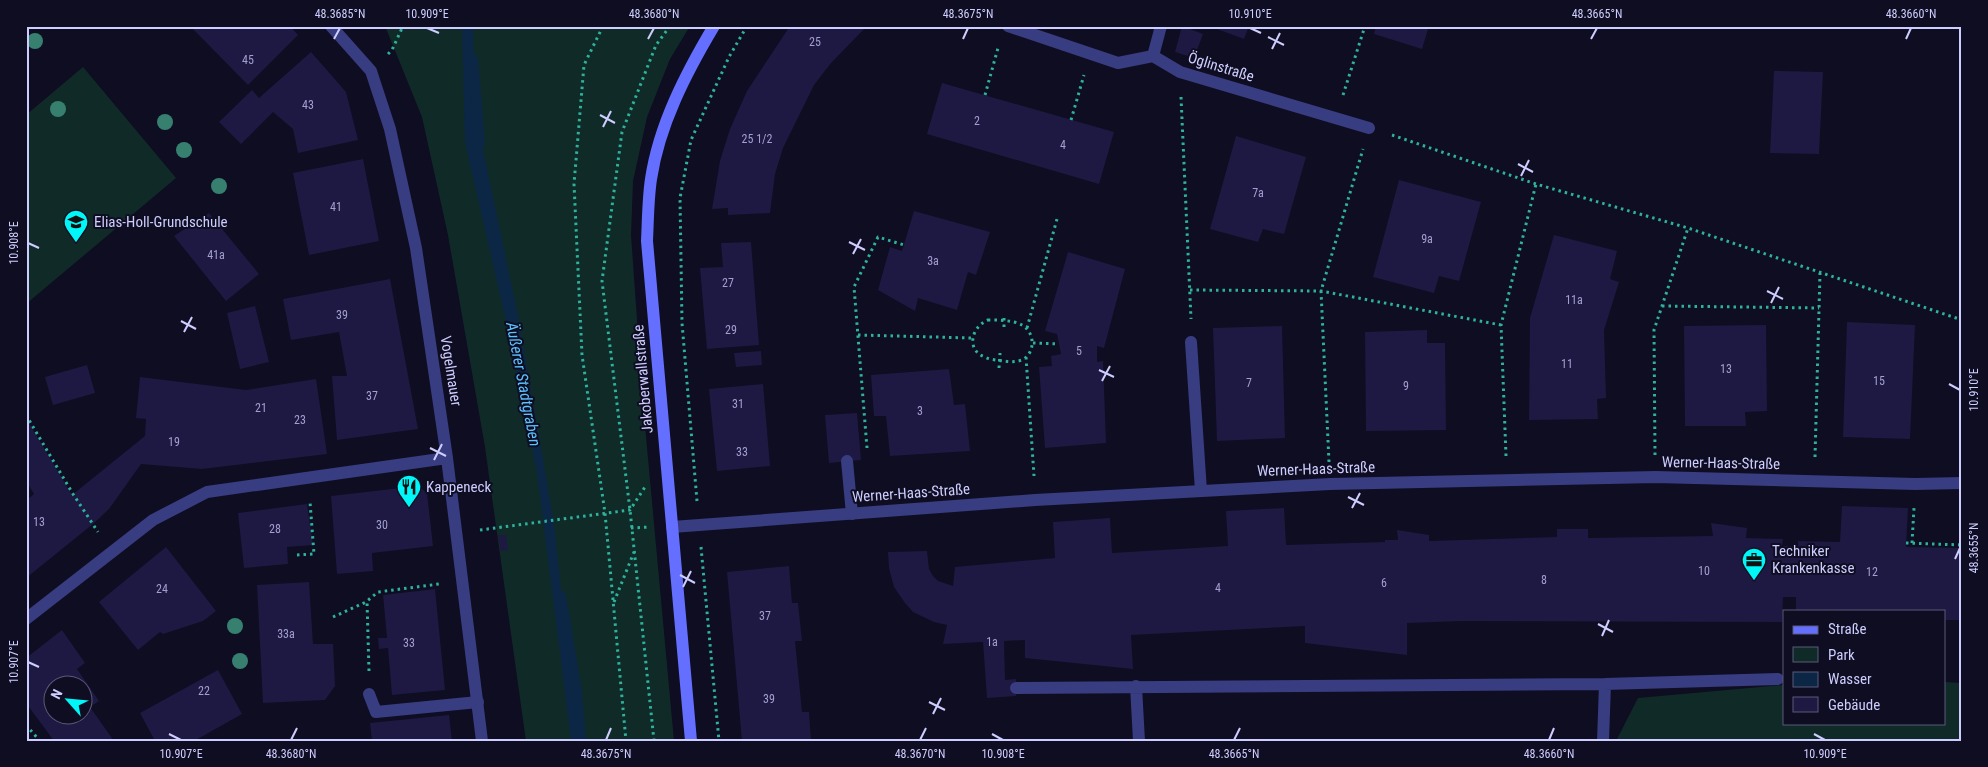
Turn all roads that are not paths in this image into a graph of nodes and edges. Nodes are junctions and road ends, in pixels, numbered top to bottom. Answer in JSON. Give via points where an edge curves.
{"nodes":[{"id":1,"x":330,"y":26,"type":"edge"},
{"id":2,"x":714,"y":26,"type":"edge"},
{"id":3,"x":1008,"y":26,"type":"edge"},
{"id":4,"x":1161,"y":26,"type":"edge"},
{"id":5,"x":1153,"y":56,"type":"junction"},
{"id":6,"x":1369,"y":128,"type":"road end"},
{"id":7,"x":1191,"y":342,"type":"road end"},
{"id":8,"x":447,"y":458,"type":"junction"},
{"id":9,"x":847,"y":461,"type":"dead end"},
{"id":10,"x":1962,"y":483,"type":"edge"},
{"id":11,"x":1201,"y":491,"type":"junction"},
{"id":12,"x":852,"y":514,"type":"junction"},
{"id":13,"x":672,"y":527,"type":"junction"},
{"id":14,"x":26,"y":620,"type":"edge"},
{"id":15,"x":1778,"y":679,"type":"dead end"},
{"id":16,"x":1605,"y":684,"type":"junction"},
{"id":17,"x":1136,"y":686,"type":"junction"},
{"id":18,"x":1016,"y":688,"type":"dead end"},
{"id":19,"x":369,"y":694,"type":"road end"},
{"id":20,"x":478,"y":702,"type":"junction"},
{"id":21,"x":482,"y":741,"type":"edge"},
{"id":22,"x":691,"y":741,"type":"edge"},
{"id":23,"x":1139,"y":741,"type":"edge"},
{"id":24,"x":1603,"y":741,"type":"edge"}],
"edges":[{"from":1,"to":8,"type":"street","name":"Vogelmauer","via":[[371,71],[390,129],[416,248]]},
{"from":2,"to":13,"type":"street","name":"Jakoberwallstraße","via":[[678,92],[663,131],[651,178],[647,241]]},
{"from":3,"to":5,"type":"street","via":[[1118,63]]},
{"from":4,"to":5,"type":"street"},
{"from":5,"to":6,"type":"street","name":"Öglinstraße","via":[[1180,72]]},
{"from":7,"to":11,"type":"street"},
{"from":8,"to":14,"type":"street","via":[[207,492],[153,520]]},
{"from":8,"to":20,"type":"street","name":"Vogelmauer"},
{"from":9,"to":12,"type":"street"},
{"from":10,"to":11,"type":"street","name":"Werner-Haas-Straße","via":[[1656,477],[1330,484]]},
{"from":11,"to":12,"type":"street","name":"Werner-Haas-Straße"},
{"from":12,"to":13,"type":"street","name":"Werner-Haas-Straße"},
{"from":13,"to":22,"type":"street","name":"Jakoberwallstraße"},
{"from":15,"to":16,"type":"street"},
{"from":16,"to":17,"type":"street"},
{"from":16,"to":24,"type":"street"},
{"from":17,"to":18,"type":"street"},
{"from":17,"to":23,"type":"street"},
{"from":19,"to":20,"type":"street","via":[[376,712]]},
{"from":20,"to":21,"type":"street","name":"Vogelmauer"}]}
